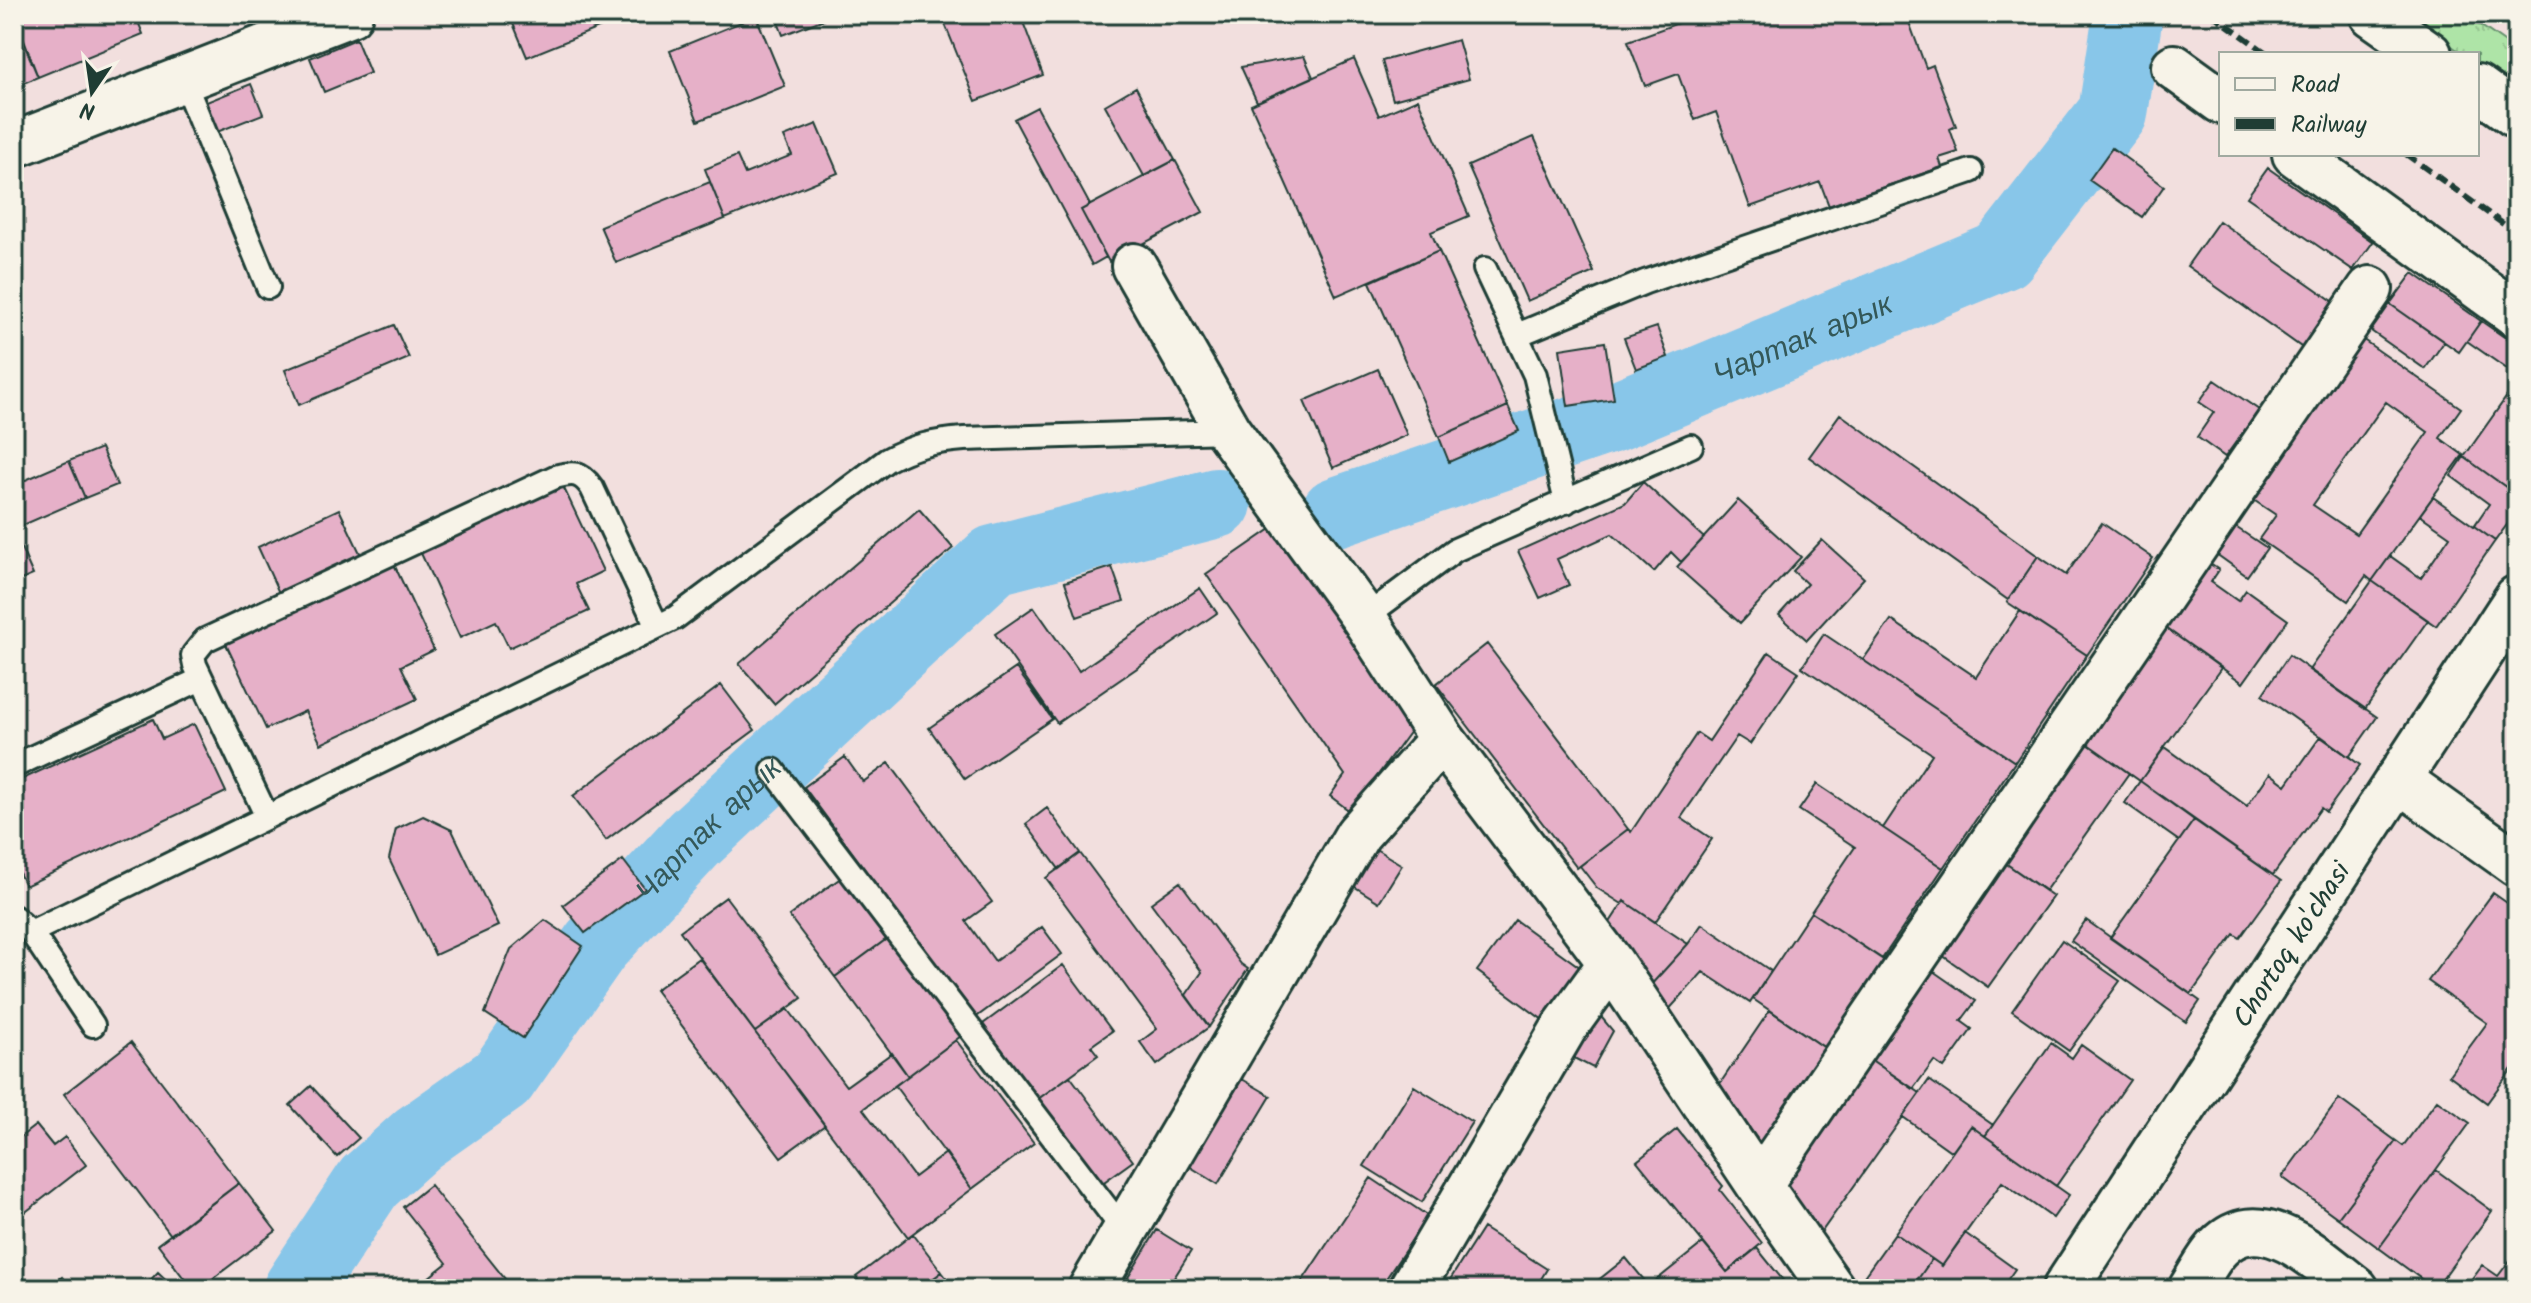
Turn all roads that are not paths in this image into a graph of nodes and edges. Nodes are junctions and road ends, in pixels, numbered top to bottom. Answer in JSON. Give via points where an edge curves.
{"nodes":[{"id":1,"x":350,"y":14,"type":"edge"},
{"id":2,"x":2372,"y":14,"type":"edge"},
{"id":3,"x":2426,"y":52,"type":"edge"},
{"id":4,"x":2174,"y":67,"type":"dead end"},
{"id":5,"x":183,"y":79,"type":"junction"},
{"id":6,"x":2479,"y":88,"type":"edge"},
{"id":7,"x":2219,"y":100,"type":"edge"},
{"id":8,"x":2517,"y":116,"type":"edge"},
{"id":9,"x":14,"y":145,"type":"edge"},
{"id":10,"x":2298,"y":156,"type":"edge"},
{"id":11,"x":1971,"y":171,"type":"dead end"},
{"id":12,"x":1134,"y":266,"type":"dead end"},
{"id":13,"x":1485,"y":269,"type":"dead end"},
{"id":14,"x":268,"y":287,"type":"dead end"},
{"id":15,"x":2370,"y":289,"type":"dead end"},
{"id":16,"x":2517,"y":315,"type":"edge"},
{"id":17,"x":1517,"y":335,"type":"junction"},
{"id":18,"x":1228,"y":431,"type":"junction"},
{"id":19,"x":1691,"y":446,"type":"dead end"},
{"id":20,"x":1566,"y":502,"type":"junction"},
{"id":21,"x":2517,"y":598,"type":"edge"},
{"id":22,"x":1364,"y":618,"type":"junction"},
{"id":23,"x":657,"y":626,"type":"junction"},
{"id":24,"x":201,"y":679,"type":"junction"},
{"id":25,"x":1442,"y":739,"type":"junction"},
{"id":26,"x":14,"y":766,"type":"edge"},
{"id":27,"x":773,"y":770,"type":"dead end"},
{"id":28,"x":2398,"y":779,"type":"junction"},
{"id":29,"x":267,"y":817,"type":"junction"},
{"id":30,"x":2517,"y":864,"type":"edge"},
{"id":31,"x":22,"y":925,"type":"edge"},
{"id":32,"x":1611,"y":963,"type":"junction"},
{"id":33,"x":93,"y":1025,"type":"dead end"},
{"id":34,"x":1759,"y":1185,"type":"junction"},
{"id":35,"x":1125,"y":1232,"type":"junction"},
{"id":36,"x":1091,"y":1289,"type":"edge"},
{"id":37,"x":1411,"y":1289,"type":"edge"},
{"id":38,"x":1832,"y":1289,"type":"edge"},
{"id":39,"x":2065,"y":1289,"type":"edge"},
{"id":40,"x":2191,"y":1289,"type":"edge"},
{"id":41,"x":2356,"y":1289,"type":"edge"}],
"edges":[{"from":1,"to":5,"type":"main road"},
{"from":2,"to":3,"type":"main road"},
{"from":4,"to":7,"type":"main road"},
{"from":5,"to":9,"type":"main road"},
{"from":5,"to":14,"type":"lane"},
{"from":6,"to":8,"type":"main road"},
{"from":10,"to":16,"type":"main road"},
{"from":11,"to":17,"type":"lane","via":[[1645,282]]},
{"from":12,"to":18,"type":"main road"},
{"from":13,"to":17,"type":"lane"},
{"from":15,"to":34,"type":"main road"},
{"from":17,"to":20,"type":"lane","via":[[1535,375]]},
{"from":18,"to":22,"type":"main road"},
{"from":18,"to":23,"type":"lane","via":[[964,439],[911,447]]},
{"from":19,"to":20,"type":"lane"},
{"from":20,"to":22,"type":"lane","via":[[1455,550]]},
{"from":21,"to":28,"type":"main road","name":"Chortoq ko'chasi"},
{"from":22,"to":25,"type":"main road"},
{"from":23,"to":24,"type":"lane","via":[[592,488],[573,472],[205,640],[193,655]]},
{"from":23,"to":29,"type":"lane"},
{"from":24,"to":26,"type":"lane"},
{"from":24,"to":29,"type":"lane"},
{"from":25,"to":32,"type":"main road"},
{"from":25,"to":35,"type":"main road","via":[[1358,834]]},
{"from":27,"to":35,"type":"lane"},
{"from":28,"to":30,"type":"main road"},
{"from":28,"to":39,"type":"main road","name":"Chortoq ko'chasi"},
{"from":29,"to":31,"type":"lane"},
{"from":31,"to":33,"type":"lane"},
{"from":32,"to":34,"type":"main road"},
{"from":32,"to":37,"type":"main road","via":[[1564,1028]]},
{"from":34,"to":38,"type":"main road"},
{"from":35,"to":36,"type":"main road"},
{"from":40,"to":41,"type":"main road","via":[[2218,1248],[2230,1238],[2257,1230],[2292,1242]]}]}
